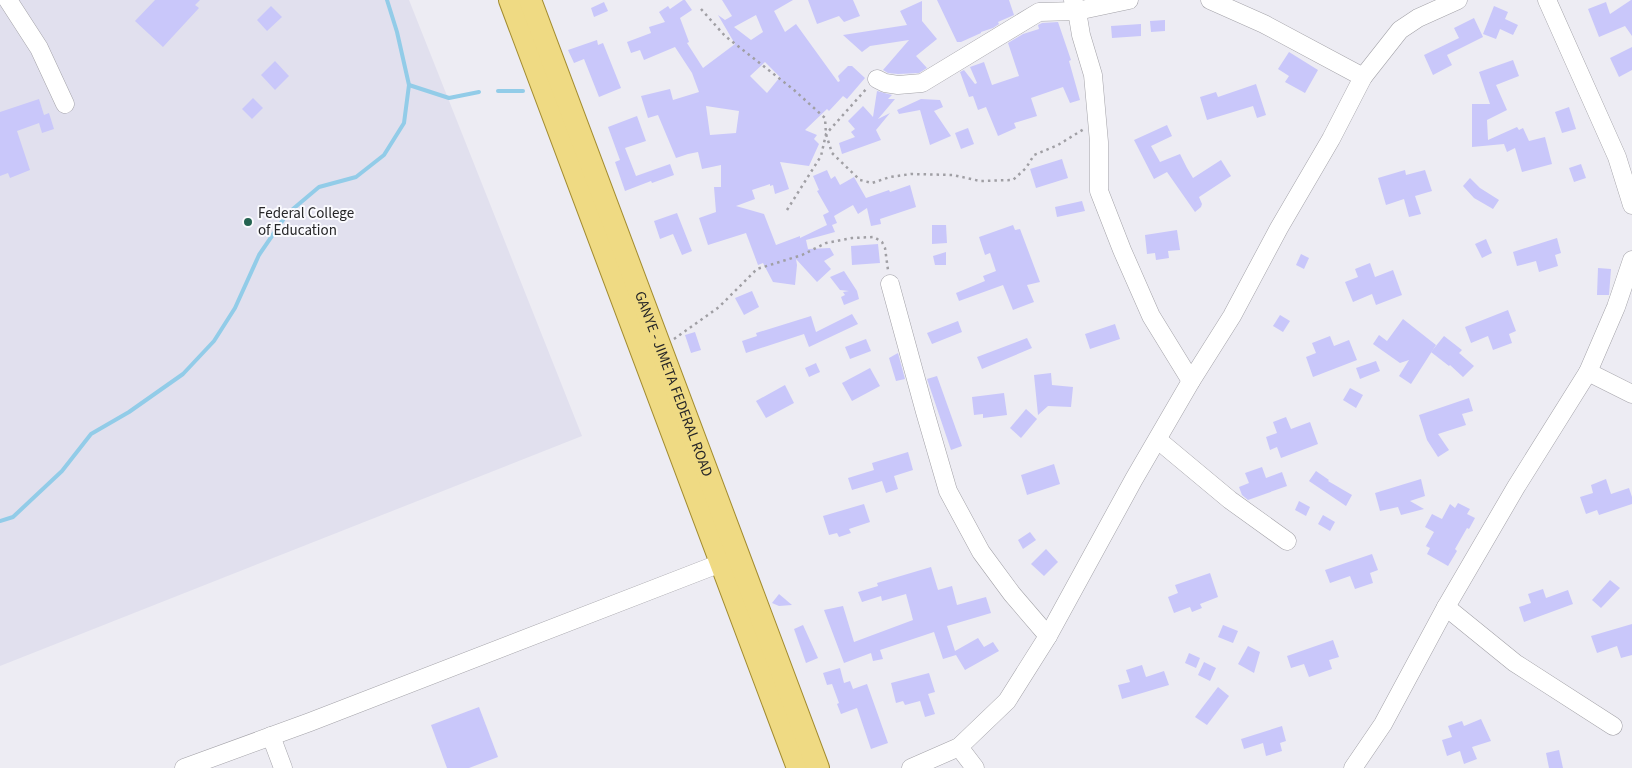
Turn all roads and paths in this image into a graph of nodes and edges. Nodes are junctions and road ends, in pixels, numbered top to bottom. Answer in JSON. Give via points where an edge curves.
{"nodes":[{"id":1,"x":8,"y":0,"type":"edge"},
{"id":2,"x":510,"y":0,"type":"edge"},
{"id":3,"x":530,"y":0,"type":"edge"},
{"id":4,"x":1129,"y":0,"type":"edge"},
{"id":5,"x":1210,"y":0,"type":"edge"},
{"id":6,"x":1458,"y":0,"type":"edge"},
{"id":7,"x":1547,"y":0,"type":"edge"},
{"id":8,"x":1075,"y":5,"type":"edge"},
{"id":9,"x":701,"y":9,"type":"dead end"},
{"id":10,"x":1363,"y":77,"type":"junction"},
{"id":11,"x":877,"y":78,"type":"joint"},
{"id":12,"x":65,"y":104,"type":"dead end"},
{"id":13,"x":1098,"y":120,"type":"junction"},
{"id":14,"x":826,"y":134,"type":"junction"},
{"id":15,"x":1632,"y":205,"type":"edge"},
{"id":16,"x":787,"y":210,"type":"dead end"},
{"id":17,"x":1632,"y":260,"type":"edge"},
{"id":18,"x":890,"y":284,"type":"joint"},
{"id":19,"x":660,"y":348,"type":"junction"},
{"id":20,"x":1588,"y":372,"type":"junction"},
{"id":21,"x":1191,"y":381,"type":"junction"},
{"id":22,"x":1632,"y":394,"type":"edge"},
{"id":23,"x":681,"y":428,"type":"junction"},
{"id":24,"x":1158,"y":440,"type":"junction"},
{"id":25,"x":1287,"y":541,"type":"dead end"},
{"id":26,"x":721,"y":563,"type":"junction"},
{"id":27,"x":1446,"y":607,"type":"junction"},
{"id":28,"x":1048,"y":636,"type":"junction"},
{"id":29,"x":1612,"y":726,"type":"dead end"},
{"id":30,"x":271,"y":736,"type":"junction"},
{"id":31,"x":959,"y":746,"type":"junction"},
{"id":32,"x":809,"y":763,"type":"edge"},
{"id":33,"x":184,"y":768,"type":"edge"},
{"id":34,"x":283,"y":768,"type":"edge"},
{"id":35,"x":828,"y":768,"type":"edge"},
{"id":36,"x":911,"y":768,"type":"edge"},
{"id":37,"x":975,"y":768,"type":"edge"},
{"id":38,"x":1353,"y":768,"type":"edge"}],
"edges":[{"from":1,"to":12,"type":"street","via":[[39,48]]},
{"from":2,"to":23,"type":"main road","name":"GANYE - JIMETA FEDERAL ROAD"},
{"from":3,"to":19,"type":"main road","name":"GANYE - JIMETA FEDERAL ROAD"},
{"from":4,"to":8,"type":"street"},
{"from":5,"to":10,"type":"street","via":[[1264,24]]},
{"from":6,"to":10,"type":"street","via":[[1400,30]]},
{"from":7,"to":15,"type":"street","via":[[1617,157]]},
{"from":8,"to":11,"type":"street","via":[[1039,12],[922,83],[898,85]]},
{"from":8,"to":13,"type":"street","via":[[1093,75]]},
{"from":9,"to":14,"type":"path","via":[[725,36],[826,118]]},
{"from":10,"to":21,"type":"street","via":[[1232,316]]},
{"from":11,"to":14,"type":"path"},
{"from":13,"to":14,"type":"path","via":[[1034,156],[1013,180],[980,181],[953,175],[911,174],[872,183],[860,180],[832,153]]},
{"from":13,"to":21,"type":"street","via":[[1099,191],[1152,316]]},
{"from":14,"to":16,"type":"path","via":[[820,156]]},
{"from":17,"to":20,"type":"street"},
{"from":18,"to":19,"type":"path","via":[[882,242],[874,238],[852,238],[826,243],[802,255],[757,269],[719,307]]},
{"from":18,"to":28,"type":"street","via":[[948,491],[981,552]]},
{"from":19,"to":23,"type":"main road","name":"GANYE - JIMETA FEDERAL ROAD"},
{"from":20,"to":22,"type":"street"},
{"from":20,"to":27,"type":"street"},
{"from":21,"to":24,"type":"street"},
{"from":23,"to":26,"type":"main road","name":"GANYE - JIMETA FEDERAL ROAD"},
{"from":23,"to":32,"type":"main road","name":"GANYE - JIMETA FEDERAL ROAD"},
{"from":24,"to":25,"type":"street","via":[[1230,500]]},
{"from":24,"to":28,"type":"street"},
{"from":26,"to":30,"type":"street"},
{"from":26,"to":32,"type":"main road","name":"GANYE - JIMETA FEDERAL ROAD"},
{"from":27,"to":29,"type":"street","via":[[1515,663]]},
{"from":27,"to":38,"type":"street","via":[[1383,724]]},
{"from":28,"to":31,"type":"street","via":[[1007,701]]},
{"from":30,"to":33,"type":"street"},
{"from":30,"to":34,"type":"street"},
{"from":31,"to":36,"type":"street"},
{"from":31,"to":37,"type":"street"},
{"from":32,"to":35,"type":"main road"}]}
